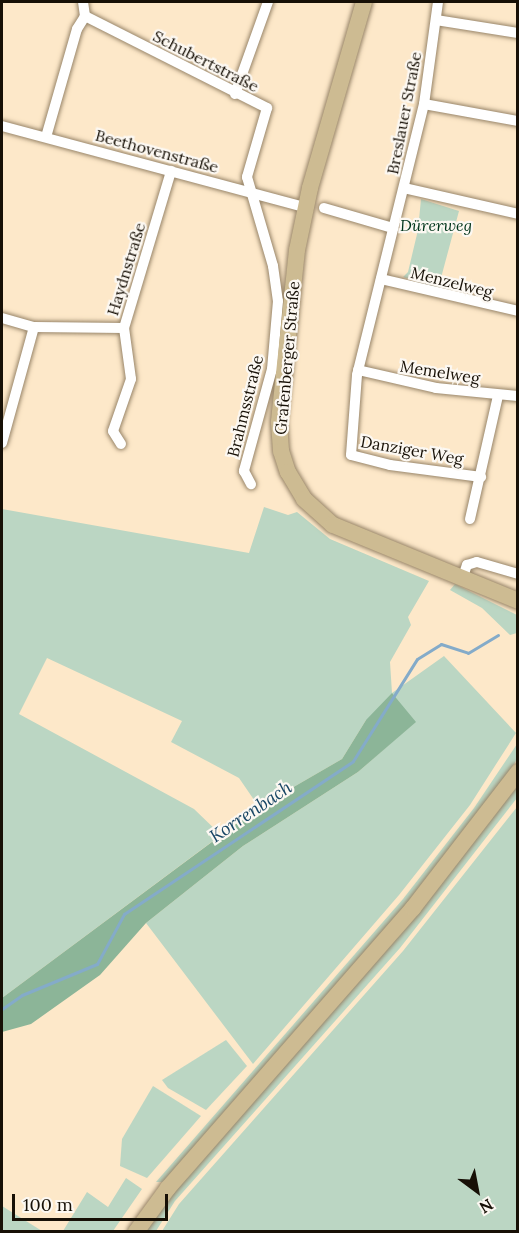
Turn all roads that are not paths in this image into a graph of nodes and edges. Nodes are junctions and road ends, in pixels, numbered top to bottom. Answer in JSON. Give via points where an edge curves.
{"nodes":[{"id":1,"x":83,"y":2,"type":"edge"},
{"id":2,"x":268,"y":2,"type":"edge"},
{"id":3,"x":364,"y":2,"type":"edge"},
{"id":4,"x":438,"y":2,"type":"edge"},
{"id":5,"x":85,"y":16,"type":"junction"},
{"id":6,"x":436,"y":20,"type":"junction"},
{"id":7,"x":518,"y":33,"type":"edge"},
{"id":8,"x":235,"y":94,"type":"junction"},
{"id":9,"x":424,"y":104,"type":"junction"},
{"id":10,"x":518,"y":121,"type":"edge"},
{"id":11,"x":2,"y":126,"type":"edge"},
{"id":12,"x":46,"y":137,"type":"junction"},
{"id":13,"x":171,"y":171,"type":"junction"},
{"id":14,"x":404,"y":188,"type":"junction"},
{"id":15,"x":252,"y":192,"type":"junction"},
{"id":16,"x":305,"y":207,"type":"junction"},
{"id":17,"x":324,"y":208,"type":"dead end"},
{"id":18,"x":518,"y":214,"type":"edge"},
{"id":19,"x":393,"y":228,"type":"junction"},
{"id":20,"x":381,"y":279,"type":"junction"},
{"id":21,"x":518,"y":311,"type":"edge"},
{"id":22,"x":2,"y":318,"type":"edge"},
{"id":23,"x":34,"y":327,"type":"junction"},
{"id":24,"x":124,"y":328,"type":"junction"},
{"id":25,"x":358,"y":370,"type":"junction"},
{"id":26,"x":517,"y":395,"type":"edge"},
{"id":27,"x":498,"y":396,"type":"junction"},
{"id":28,"x":2,"y":443,"type":"edge"},
{"id":29,"x":121,"y":444,"type":"dead end"},
{"id":30,"x":481,"y":477,"type":"junction"},
{"id":31,"x":251,"y":484,"type":"dead end"},
{"id":32,"x":470,"y":519,"type":"dead end"},
{"id":33,"x":518,"y":574,"type":"edge"},
{"id":34,"x":462,"y":579,"type":"junction"},
{"id":35,"x":499,"y":596,"type":"junction"},
{"id":36,"x":518,"y":601,"type":"edge"},
{"id":37,"x":518,"y":609,"type":"edge"},
{"id":38,"x":518,"y":772,"type":"edge"},
{"id":39,"x":136,"y":1232,"type":"edge"}],
"edges":[{"from":1,"to":5,"type":"street"},
{"from":2,"to":8,"type":"street"},
{"from":3,"to":16,"type":"main road","name":"Grafenberger Straße"},
{"from":4,"to":6,"type":"street","name":"Breslauer Straße"},
{"from":5,"to":8,"type":"street","name":"Schubertstraße"},
{"from":5,"to":12,"type":"street","via":[[76,29]]},
{"from":6,"to":7,"type":"street"},
{"from":6,"to":9,"type":"street","name":"Breslauer Straße"},
{"from":8,"to":15,"type":"street","name":"Schubertstraße","via":[[267,108],[247,177]]},
{"from":9,"to":10,"type":"street"},
{"from":9,"to":14,"type":"street","name":"Breslauer Straße"},
{"from":11,"to":12,"type":"street","name":"Beethovenstraße"},
{"from":12,"to":13,"type":"street","name":"Beethovenstraße"},
{"from":13,"to":15,"type":"street","name":"Beethovenstraße"},
{"from":13,"to":24,"type":"street","name":"Haydnstraße"},
{"from":14,"to":18,"type":"street"},
{"from":14,"to":19,"type":"street","name":"Breslauer Straße"},
{"from":15,"to":16,"type":"street","name":"Beethovenstraße"},
{"from":15,"to":31,"type":"street","name":"Brahmsstraße","via":[[273,266],[278,301],[272,369],[244,471]]},
{"from":16,"to":34,"type":"main road","name":"Grafenberger Straße","via":[[279,422],[288,472],[318,514],[333,525]]},
{"from":17,"to":19,"type":"street"},
{"from":19,"to":20,"type":"street","name":"Breslauer Straße"},
{"from":20,"to":21,"type":"street","name":"Menzelweg"},
{"from":20,"to":25,"type":"street","name":"Breslauer Straße"},
{"from":22,"to":23,"type":"street"},
{"from":23,"to":24,"type":"street"},
{"from":23,"to":28,"type":"street"},
{"from":24,"to":29,"type":"street","name":"Haydnstraße","via":[[131,379],[113,431]]},
{"from":25,"to":27,"type":"street","name":"Memelweg"},
{"from":25,"to":30,"type":"street","name":"Danziger Weg","via":[[351,455],[390,465]]},
{"from":26,"to":27,"type":"street","name":"Memelweg"},
{"from":27,"to":30,"type":"street","name":"Danziger Weg"},
{"from":30,"to":32,"type":"street","name":"Danziger Weg"},
{"from":33,"to":34,"type":"street","via":[[477,562],[467,565]]},
{"from":34,"to":35,"type":"main road","name":"Grafenberger Straße"},
{"from":35,"to":36,"type":"main road","name":"Grafenberger Straße"},
{"from":35,"to":37,"type":"main road","name":"Grafenberger Straße"},
{"from":38,"to":39,"type":"main road","via":[[413,908],[168,1188]]}]}
